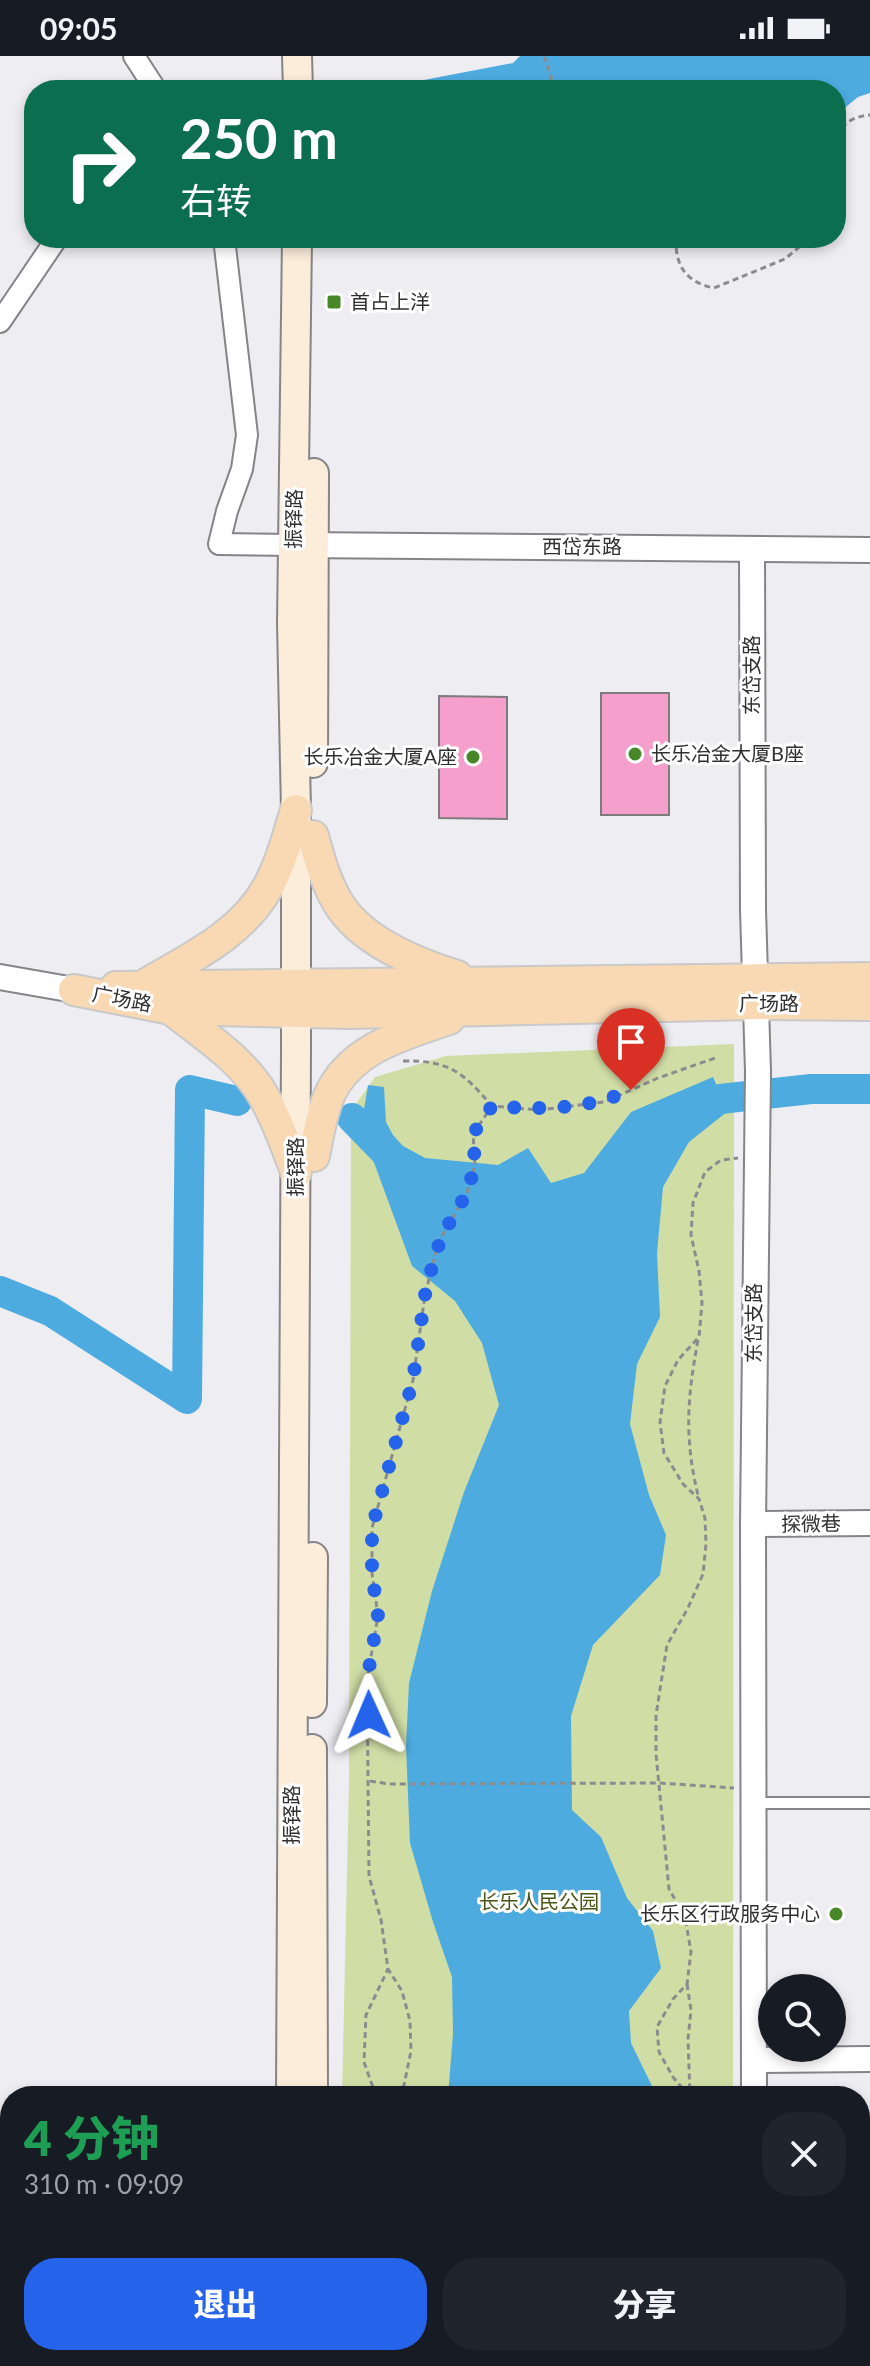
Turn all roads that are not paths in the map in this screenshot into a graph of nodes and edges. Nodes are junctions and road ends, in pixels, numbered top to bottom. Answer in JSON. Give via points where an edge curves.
{"nodes":[{"id":1,"x":134,"y":56,"type":"edge"},
{"id":2,"x":297,"y":56,"type":"edge"},
{"id":3,"x":315,"y":56,"type":"edge"},
{"id":4,"x":150,"y":80,"type":"edge"},
{"id":5,"x":304,"y":80,"type":"edge"},
{"id":6,"x":308,"y":80,"type":"edge"},
{"id":7,"x":50,"y":248,"type":"edge"},
{"id":8,"x":225,"y":248,"type":"edge"},
{"id":9,"x":297,"y":248,"type":"edge"},
{"id":10,"x":314,"y":248,"type":"edge"},
{"id":11,"x":0,"y":322,"type":"edge"},
{"id":12,"x":304,"y":545,"type":"junction"},
{"id":13,"x":752,"y":550,"type":"junction"},
{"id":14,"x":870,"y":550,"type":"edge"},
{"id":15,"x":296,"y":810,"type":"junction"},
{"id":16,"x":313,"y":836,"type":"junction"},
{"id":17,"x":0,"y":977,"type":"edge"},
{"id":18,"x":870,"y":978,"type":"edge"},
{"id":19,"x":144,"y":985,"type":"junction"},
{"id":20,"x":74,"y":990,"type":"junction"},
{"id":21,"x":756,"y":991,"type":"junction"},
{"id":22,"x":474,"y":996,"type":"junction"},
{"id":23,"x":304,"y":998,"type":"junction"},
{"id":24,"x":870,"y":1005,"type":"edge"},
{"id":25,"x":171,"y":1009,"type":"junction"},
{"id":26,"x":305,"y":1164,"type":"junction"},
{"id":27,"x":870,"y":1523,"type":"edge"},
{"id":28,"x":753,"y":1524,"type":"junction"},
{"id":29,"x":754,"y":1796,"type":"junction"},
{"id":30,"x":870,"y":1803,"type":"edge"},
{"id":31,"x":870,"y":2059,"type":"edge"},
{"id":32,"x":754,"y":2060,"type":"junction"},
{"id":33,"x":291,"y":2086,"type":"edge"},
{"id":34,"x":313,"y":2086,"type":"edge"},
{"id":35,"x":754,"y":2086,"type":"edge"}],
"edges":[{"from":1,"to":4,"type":"street"},
{"from":2,"to":5,"type":"main road"},
{"from":3,"to":6,"type":"main road"},
{"from":7,"to":11,"type":"street"},
{"from":8,"to":12,"type":"street","via":[[247,435],[219,544]]},
{"from":9,"to":12,"type":"main road","name":"振铎路"},
{"from":10,"to":12,"type":"main road","name":"振铎路"},
{"from":12,"to":13,"type":"street","name":"西岱东路"},
{"from":12,"to":15,"type":"main road","name":"振铎路","via":[[292,623]]},
{"from":12,"to":16,"type":"main road","name":"振铎路"},
{"from":13,"to":14,"type":"street","name":"西岱东路"},
{"from":13,"to":21,"type":"street","name":"东岱支路"},
{"from":15,"to":19,"type":"main road","via":[[269,884],[249,913],[231,932]]},
{"from":15,"to":23,"type":"main road","name":"振铎路"},
{"from":16,"to":22,"type":"main road","via":[[338,903],[361,927]]},
{"from":16,"to":23,"type":"main road","name":"振铎路"},
{"from":17,"to":20,"type":"street"},
{"from":18,"to":21,"type":"main road","name":"广场路"},
{"from":19,"to":20,"type":"main road","name":"广场路"},
{"from":19,"to":23,"type":"main road","name":"广场路"},
{"from":20,"to":25,"type":"main road","name":"广场路"},
{"from":21,"to":22,"type":"main road","name":"广场路"},
{"from":21,"to":24,"type":"main road","name":"广场路"},
{"from":21,"to":28,"type":"street","name":"东岱支路","via":[[758,1071],[747,1153]]},
{"from":22,"to":23,"type":"main road","name":"广场路"},
{"from":22,"to":26,"type":"main road","via":[[378,1046],[343,1071],[327,1099]]},
{"from":23,"to":25,"type":"main road","name":"广场路"},
{"from":23,"to":26,"type":"main road","name":"振铎路"},
{"from":25,"to":26,"type":"main road","via":[[253,1080]]},
{"from":26,"to":33,"type":"main road","name":"振铎路"},
{"from":26,"to":34,"type":"main road","name":"振铎路"},
{"from":27,"to":28,"type":"street","name":"探微巷"},
{"from":28,"to":29,"type":"street","name":"东岱支路"},
{"from":29,"to":30,"type":"lane"},
{"from":29,"to":32,"type":"street","name":"东岱支路"},
{"from":31,"to":32,"type":"street"},
{"from":32,"to":35,"type":"street","name":"东岱支路"}]}
